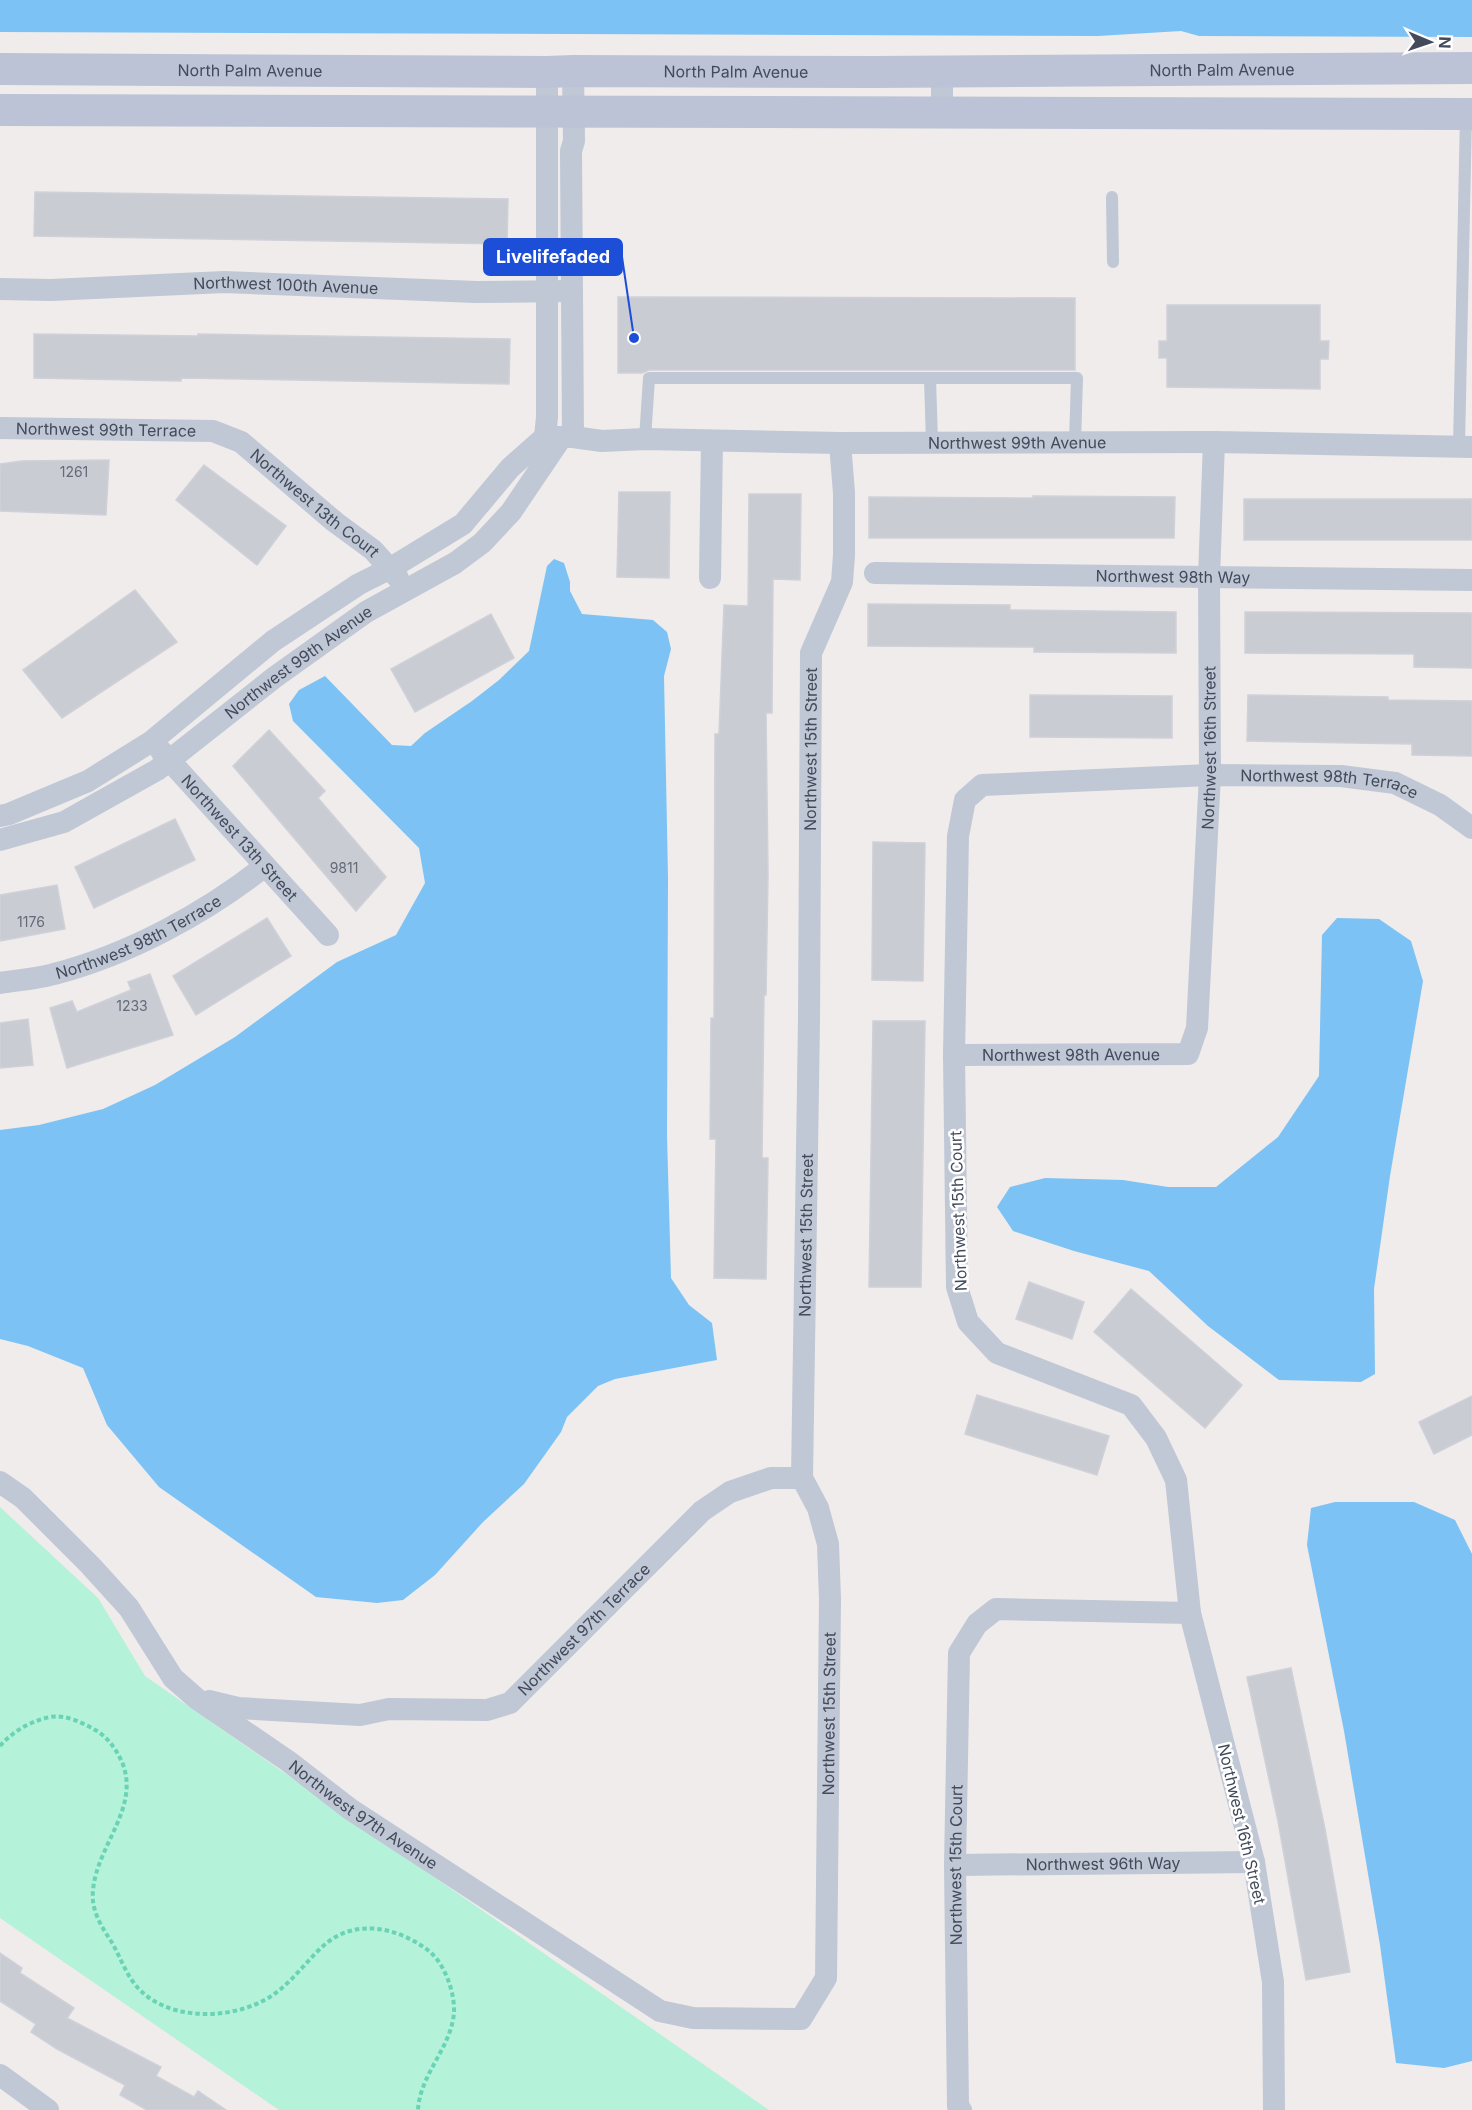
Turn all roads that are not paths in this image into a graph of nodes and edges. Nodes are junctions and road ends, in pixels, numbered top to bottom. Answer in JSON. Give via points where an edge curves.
{"nodes":[{"id":1,"x":1472,"y":68,"type":"edge"},
{"id":2,"x":0,"y":69,"type":"edge"},
{"id":3,"x":560,"y":71,"type":"junction"},
{"id":4,"x":942,"y":71,"type":"junction"},
{"id":5,"x":0,"y":110,"type":"edge"},
{"id":6,"x":561,"y":112,"type":"junction"},
{"id":7,"x":942,"y":112,"type":"junction"},
{"id":8,"x":1469,"y":114,"type":"edge"},
{"id":9,"x":1468,"y":192,"type":"edge"},
{"id":10,"x":1112,"y":197,"type":"dead end"},
{"id":11,"x":1113,"y":262,"type":"dead end"},
{"id":12,"x":0,"y":289,"type":"edge"},
{"id":13,"x":548,"y":291,"type":"junction"},
{"id":14,"x":572,"y":291,"type":"junction"},
{"id":15,"x":1472,"y":306,"type":"edge"},
{"id":16,"x":1461,"y":315,"type":"junction"},
{"id":17,"x":930,"y":378,"type":"junction"},
{"id":18,"x":0,"y":428,"type":"edge"},
{"id":19,"x":213,"y":431,"type":"joint"},
{"id":20,"x":560,"y":437,"type":"junction"},
{"id":21,"x":645,"y":439,"type":"junction"},
{"id":22,"x":712,"y":441,"type":"junction"},
{"id":23,"x":1075,"y":442,"type":"junction"},
{"id":24,"x":1214,"y":442,"type":"junction"},
{"id":25,"x":840,"y":443,"type":"junction"},
{"id":26,"x":932,"y":443,"type":"junction"},
{"id":27,"x":1465,"y":446,"type":"edge"},
{"id":28,"x":391,"y":568,"type":"junction"},
{"id":29,"x":875,"y":573,"type":"dead end"},
{"id":30,"x":1209,"y":577,"type":"junction"},
{"id":31,"x":710,"y":578,"type":"dead end"},
{"id":32,"x":1472,"y":580,"type":"edge"},
{"id":33,"x":406,"y":589,"type":"junction"},
{"id":34,"x":152,"y":741,"type":"junction"},
{"id":35,"x":169,"y":761,"type":"junction"},
{"id":36,"x":1210,"y":775,"type":"junction"},
{"id":37,"x":965,"y":800,"type":"joint"},
{"id":38,"x":0,"y":816,"type":"edge"},
{"id":39,"x":1472,"y":828,"type":"edge"},
{"id":40,"x":0,"y":840,"type":"edge"},
{"id":41,"x":265,"y":866,"type":"junction"},
{"id":42,"x":328,"y":935,"type":"dead end"},
{"id":43,"x":0,"y":983,"type":"edge"},
{"id":44,"x":1188,"y":1053,"type":"joint"},
{"id":45,"x":954,"y":1054,"type":"junction"},
{"id":46,"x":802,"y":1478,"type":"junction"},
{"id":47,"x":0,"y":1482,"type":"edge"},
{"id":48,"x":1190,"y":1613,"type":"junction"},
{"id":49,"x":197,"y":1699,"type":"junction"},
{"id":50,"x":1254,"y":1862,"type":"junction"},
{"id":51,"x":955,"y":1865,"type":"junction"},
{"id":52,"x":801,"y":2019,"type":"joint"},
{"id":53,"x":0,"y":2075,"type":"edge"},
{"id":54,"x":48,"y":2110,"type":"edge"},
{"id":55,"x":961,"y":2110,"type":"edge"},
{"id":56,"x":1274,"y":2110,"type":"edge"}],
"edges":[{"from":1,"to":4,"type":"main road","name":"North Palm Avenue"},
{"from":2,"to":3,"type":"main road","name":"North Palm Avenue"},
{"from":3,"to":4,"type":"main road","name":"North Palm Avenue"},
{"from":3,"to":6,"type":"street"},
{"from":4,"to":7,"type":"street"},
{"from":5,"to":6,"type":"main road"},
{"from":6,"to":7,"type":"main road"},
{"from":6,"to":13,"type":"street"},
{"from":6,"to":14,"type":"street","via":[[574,141]]},
{"from":7,"to":8,"type":"main road"},
{"from":8,"to":9,"type":"lane"},
{"from":9,"to":16,"type":"lane"},
{"from":10,"to":11,"type":"lane"},
{"from":12,"to":13,"type":"street","name":"Northwest 100th Avenue","via":[[224,282]]},
{"from":13,"to":14,"type":"street","name":"Northwest 100th Avenue"},
{"from":13,"to":20,"type":"street","via":[[547,417]]},
{"from":14,"to":20,"type":"street"},
{"from":15,"to":16,"type":"lane"},
{"from":16,"to":27,"type":"lane"},
{"from":17,"to":21,"type":"lane","via":[[649,378]]},
{"from":17,"to":23,"type":"lane","via":[[1077,378]]},
{"from":17,"to":26,"type":"lane"},
{"from":18,"to":19,"type":"street","name":"Northwest 99th Terrace"},
{"from":19,"to":28,"type":"street","name":"Northwest 13th Court","via":[[241,442]]},
{"from":20,"to":21,"type":"street","name":"Northwest 99th Avenue","via":[[602,441]]},
{"from":20,"to":28,"type":"street","name":"Northwest 99th Avenue","via":[[510,468],[464,524]]},
{"from":20,"to":33,"type":"street","name":"Northwest 99th Avenue","via":[[511,512],[482,543],[455,563]]},
{"from":21,"to":22,"type":"street","name":"Northwest 99th Avenue"},
{"from":22,"to":25,"type":"street","name":"Northwest 99th Avenue"},
{"from":22,"to":31,"type":"street"},
{"from":23,"to":24,"type":"street","name":"Northwest 99th Avenue"},
{"from":23,"to":26,"type":"street","name":"Northwest 99th Avenue"},
{"from":24,"to":27,"type":"street","name":"Northwest 99th Avenue"},
{"from":24,"to":30,"type":"street","name":"Northwest 16th Street"},
{"from":25,"to":26,"type":"street","name":"Northwest 99th Avenue"},
{"from":25,"to":46,"type":"street","name":"Northwest 15th Street","via":[[844,503],[842,582],[811,653]]},
{"from":28,"to":33,"type":"street","name":"Northwest 13th Court"},
{"from":28,"to":34,"type":"street","name":"Northwest 99th Avenue","via":[[359,584],[273,641]]},
{"from":29,"to":30,"type":"street","name":"Northwest 98th Way"},
{"from":30,"to":32,"type":"street","name":"Northwest 98th Way"},
{"from":30,"to":36,"type":"street","name":"Northwest 16th Street"},
{"from":33,"to":35,"type":"street","name":"Northwest 99th Avenue","via":[[366,612],[275,677]]},
{"from":34,"to":35,"type":"street","name":"Northwest 13th Street"},
{"from":34,"to":38,"type":"street","name":"Northwest 99th Avenue","via":[[88,781]]},
{"from":35,"to":40,"type":"street","name":"Northwest 99th Avenue","via":[[64,822]]},
{"from":35,"to":41,"type":"street","name":"Northwest 13th Street"},
{"from":36,"to":37,"type":"street","name":"Northwest 98th Terrace","via":[[982,785]]},
{"from":36,"to":39,"type":"street","name":"Northwest 98th Terrace","via":[[1341,776],[1395,783],[1440,805]]},
{"from":36,"to":44,"type":"street","name":"Northwest 16th Street","via":[[1197,1028]]},
{"from":37,"to":45,"type":"street","name":"Northwest 15th Court","via":[[958,836]]},
{"from":41,"to":42,"type":"street","name":"Northwest 13th Street"},
{"from":41,"to":43,"type":"street","name":"Northwest 98th Terrace","via":[[213,904],[146,939],[53,975]]},
{"from":44,"to":45,"type":"street","name":"Northwest 98th Avenue"},
{"from":45,"to":48,"type":"street","name":"Northwest 15th Court","via":[[957,1287],[968,1322],[997,1353],[1131,1405],[1156,1438],[1176,1480]]},
{"from":46,"to":49,"type":"street","name":"Northwest 97th Terrace","via":[[771,1478],[730,1492],[702,1511],[510,1703],[486,1710],[389,1709],[360,1714],[238,1708]]},
{"from":46,"to":52,"type":"street","name":"Northwest 15th Street","via":[[818,1508],[828,1544],[830,1599],[826,1978]]},
{"from":47,"to":49,"type":"street","name":"Northwest 97th Avenue","via":[[23,1498],[90,1565],[129,1608],[172,1678]]},
{"from":48,"to":50,"type":"street","name":"Northwest 16th Street"},
{"from":48,"to":51,"type":"street","name":"Northwest 15th Court","via":[[996,1610],[977,1624],[959,1653]]},
{"from":49,"to":52,"type":"street","name":"Northwest 97th Avenue","via":[[350,1809],[660,2011],[693,2018]]},
{"from":50,"to":51,"type":"street","name":"Northwest 96th Way"},
{"from":50,"to":56,"type":"street","name":"Northwest 16th Street","via":[[1273,1982]]},
{"from":51,"to":55,"type":"street","name":"Northwest 15th Court"},
{"from":53,"to":54,"type":"street"}]}
